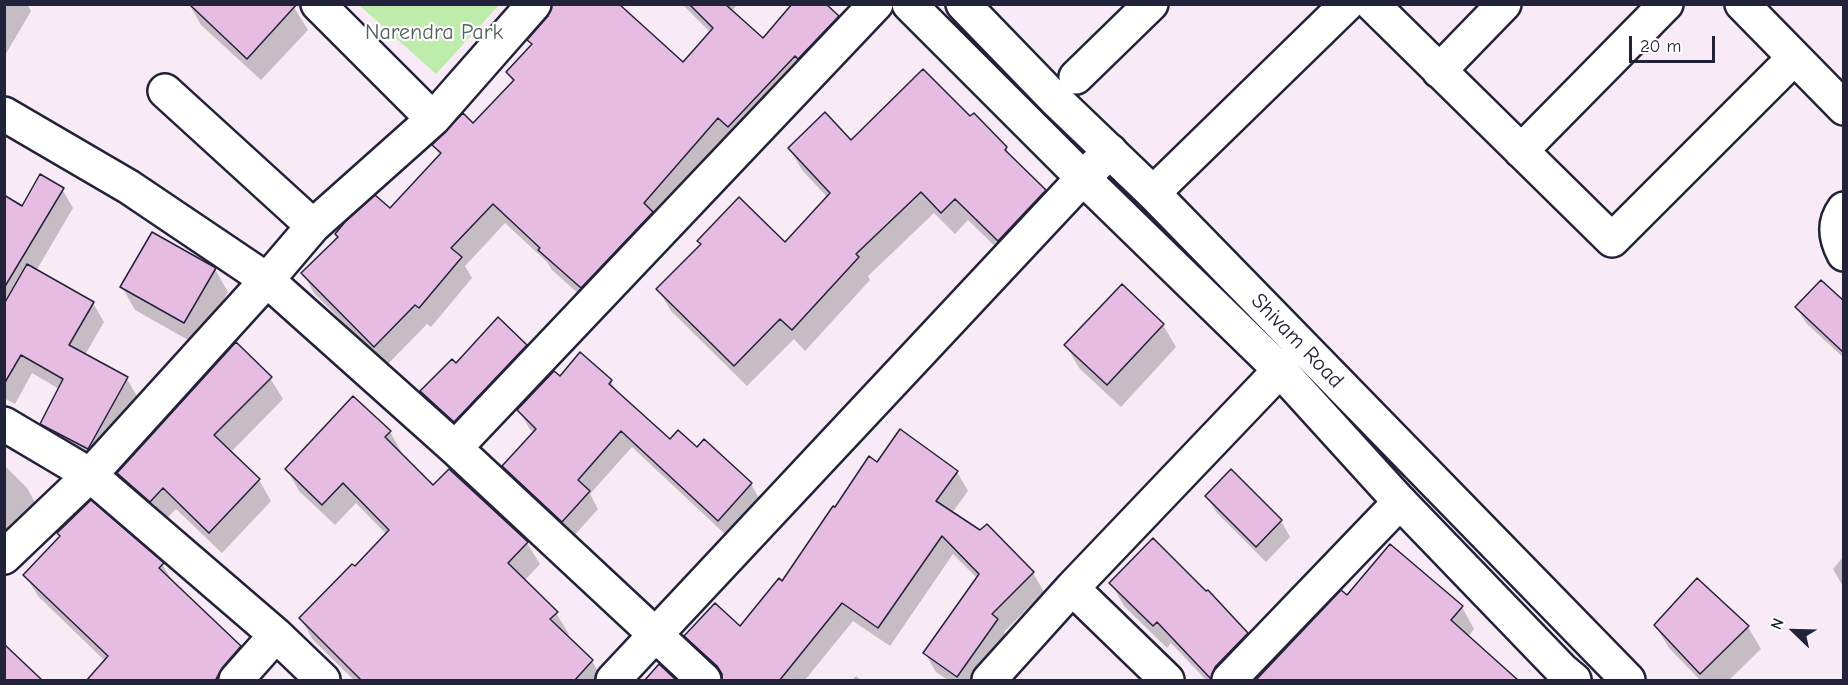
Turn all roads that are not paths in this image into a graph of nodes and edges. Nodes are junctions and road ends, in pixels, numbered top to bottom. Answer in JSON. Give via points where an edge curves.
{"nodes":[{"id":1,"x":318,"y":4,"type":"edge"},
{"id":2,"x":534,"y":4,"type":"edge"},
{"id":3,"x":876,"y":4,"type":"edge"},
{"id":4,"x":909,"y":4,"type":"edge"},
{"id":5,"x":963,"y":4,"type":"edge"},
{"id":6,"x":1151,"y":4,"type":"edge"},
{"id":7,"x":1347,"y":4,"type":"edge"},
{"id":8,"x":1372,"y":4,"type":"edge"},
{"id":9,"x":1504,"y":4,"type":"edge"},
{"id":10,"x":1666,"y":4,"type":"edge"},
{"id":11,"x":1742,"y":4,"type":"edge"},
{"id":12,"x":1794,"y":58,"type":"junction"},
{"id":13,"x":1439,"y":71,"type":"junction"},
{"id":14,"x":1076,"y":77,"type":"dead end"},
{"id":15,"x":165,"y":91,"type":"dead end"},
{"id":16,"x":1844,"y":108,"type":"edge"},
{"id":17,"x":4,"y":114,"type":"edge"},
{"id":18,"x":433,"y":119,"type":"junction"},
{"id":19,"x":1110,"y":151,"type":"junction"},
{"id":20,"x":1521,"y":151,"type":"junction"},
{"id":21,"x":1083,"y":178,"type":"junction"},
{"id":22,"x":1153,"y":193,"type":"junction"},
{"id":23,"x":1844,"y":209,"type":"edge"},
{"id":24,"x":313,"y":226,"type":"junction"},
{"id":25,"x":1844,"y":254,"type":"edge"},
{"id":26,"x":267,"y":280,"type":"junction"},
{"id":27,"x":1280,"y":370,"type":"junction"},
{"id":28,"x":4,"y":424,"type":"edge"},
{"id":29,"x":455,"y":448,"type":"junction"},
{"id":30,"x":90,"y":475,"type":"junction"},
{"id":31,"x":1400,"y":502,"type":"junction"},
{"id":32,"x":4,"y":557,"type":"edge"},
{"id":33,"x":1072,"y":588,"type":"junction"},
{"id":34,"x":276,"y":634,"type":"junction"},
{"id":35,"x":656,"y":636,"type":"junction"},
{"id":36,"x":1590,"y":642,"type":"junction"},
{"id":37,"x":1562,"y":677,"type":"edge"},
{"id":38,"x":236,"y":681,"type":"edge"},
{"id":39,"x":323,"y":681,"type":"edge"},
{"id":40,"x":613,"y":681,"type":"edge"},
{"id":41,"x":704,"y":681,"type":"edge"},
{"id":42,"x":989,"y":681,"type":"edge"},
{"id":43,"x":1167,"y":681,"type":"edge"},
{"id":44,"x":1229,"y":681,"type":"edge"},
{"id":45,"x":1628,"y":681,"type":"edge"}],
"edges":[{"from":1,"to":18,"type":"street"},
{"from":2,"to":18,"type":"street"},
{"from":3,"to":29,"type":"street"},
{"from":4,"to":21,"type":"street","name":"Shivam Road"},
{"from":5,"to":19,"type":"street","name":"Shivam Road"},
{"from":6,"to":14,"type":"street"},
{"from":7,"to":22,"type":"street"},
{"from":8,"to":13,"type":"street"},
{"from":9,"to":13,"type":"street"},
{"from":10,"to":20,"type":"street"},
{"from":11,"to":12,"type":"street"},
{"from":12,"to":16,"type":"street"},
{"from":12,"to":20,"type":"street","via":[[1612,240]]},
{"from":13,"to":20,"type":"street"},
{"from":15,"to":24,"type":"street"},
{"from":17,"to":26,"type":"street","via":[[129,187]]},
{"from":18,"to":24,"type":"street"},
{"from":19,"to":21,"type":"street"},
{"from":19,"to":22,"type":"street","name":"Shivam Road"},
{"from":21,"to":27,"type":"street","name":"Shivam Road"},
{"from":21,"to":35,"type":"street"},
{"from":22,"to":36,"type":"street","name":"Shivam Road"},
{"from":23,"to":25,"type":"street","via":[[1836,228],[1837,242]]},
{"from":24,"to":26,"type":"street"},
{"from":26,"to":29,"type":"street"},
{"from":26,"to":30,"type":"street"},
{"from":27,"to":31,"type":"street","name":"Shivam Road"},
{"from":27,"to":33,"type":"street"},
{"from":28,"to":30,"type":"street"},
{"from":29,"to":35,"type":"street"},
{"from":30,"to":32,"type":"street"},
{"from":30,"to":34,"type":"street"},
{"from":31,"to":37,"type":"street","name":"Shivam Road"},
{"from":31,"to":44,"type":"street"},
{"from":33,"to":42,"type":"street"},
{"from":33,"to":43,"type":"street"},
{"from":34,"to":38,"type":"street"},
{"from":34,"to":39,"type":"street"},
{"from":35,"to":40,"type":"street"},
{"from":35,"to":41,"type":"street"},
{"from":36,"to":37,"type":"street"},
{"from":36,"to":45,"type":"street","name":"Shivam Road"}]}
